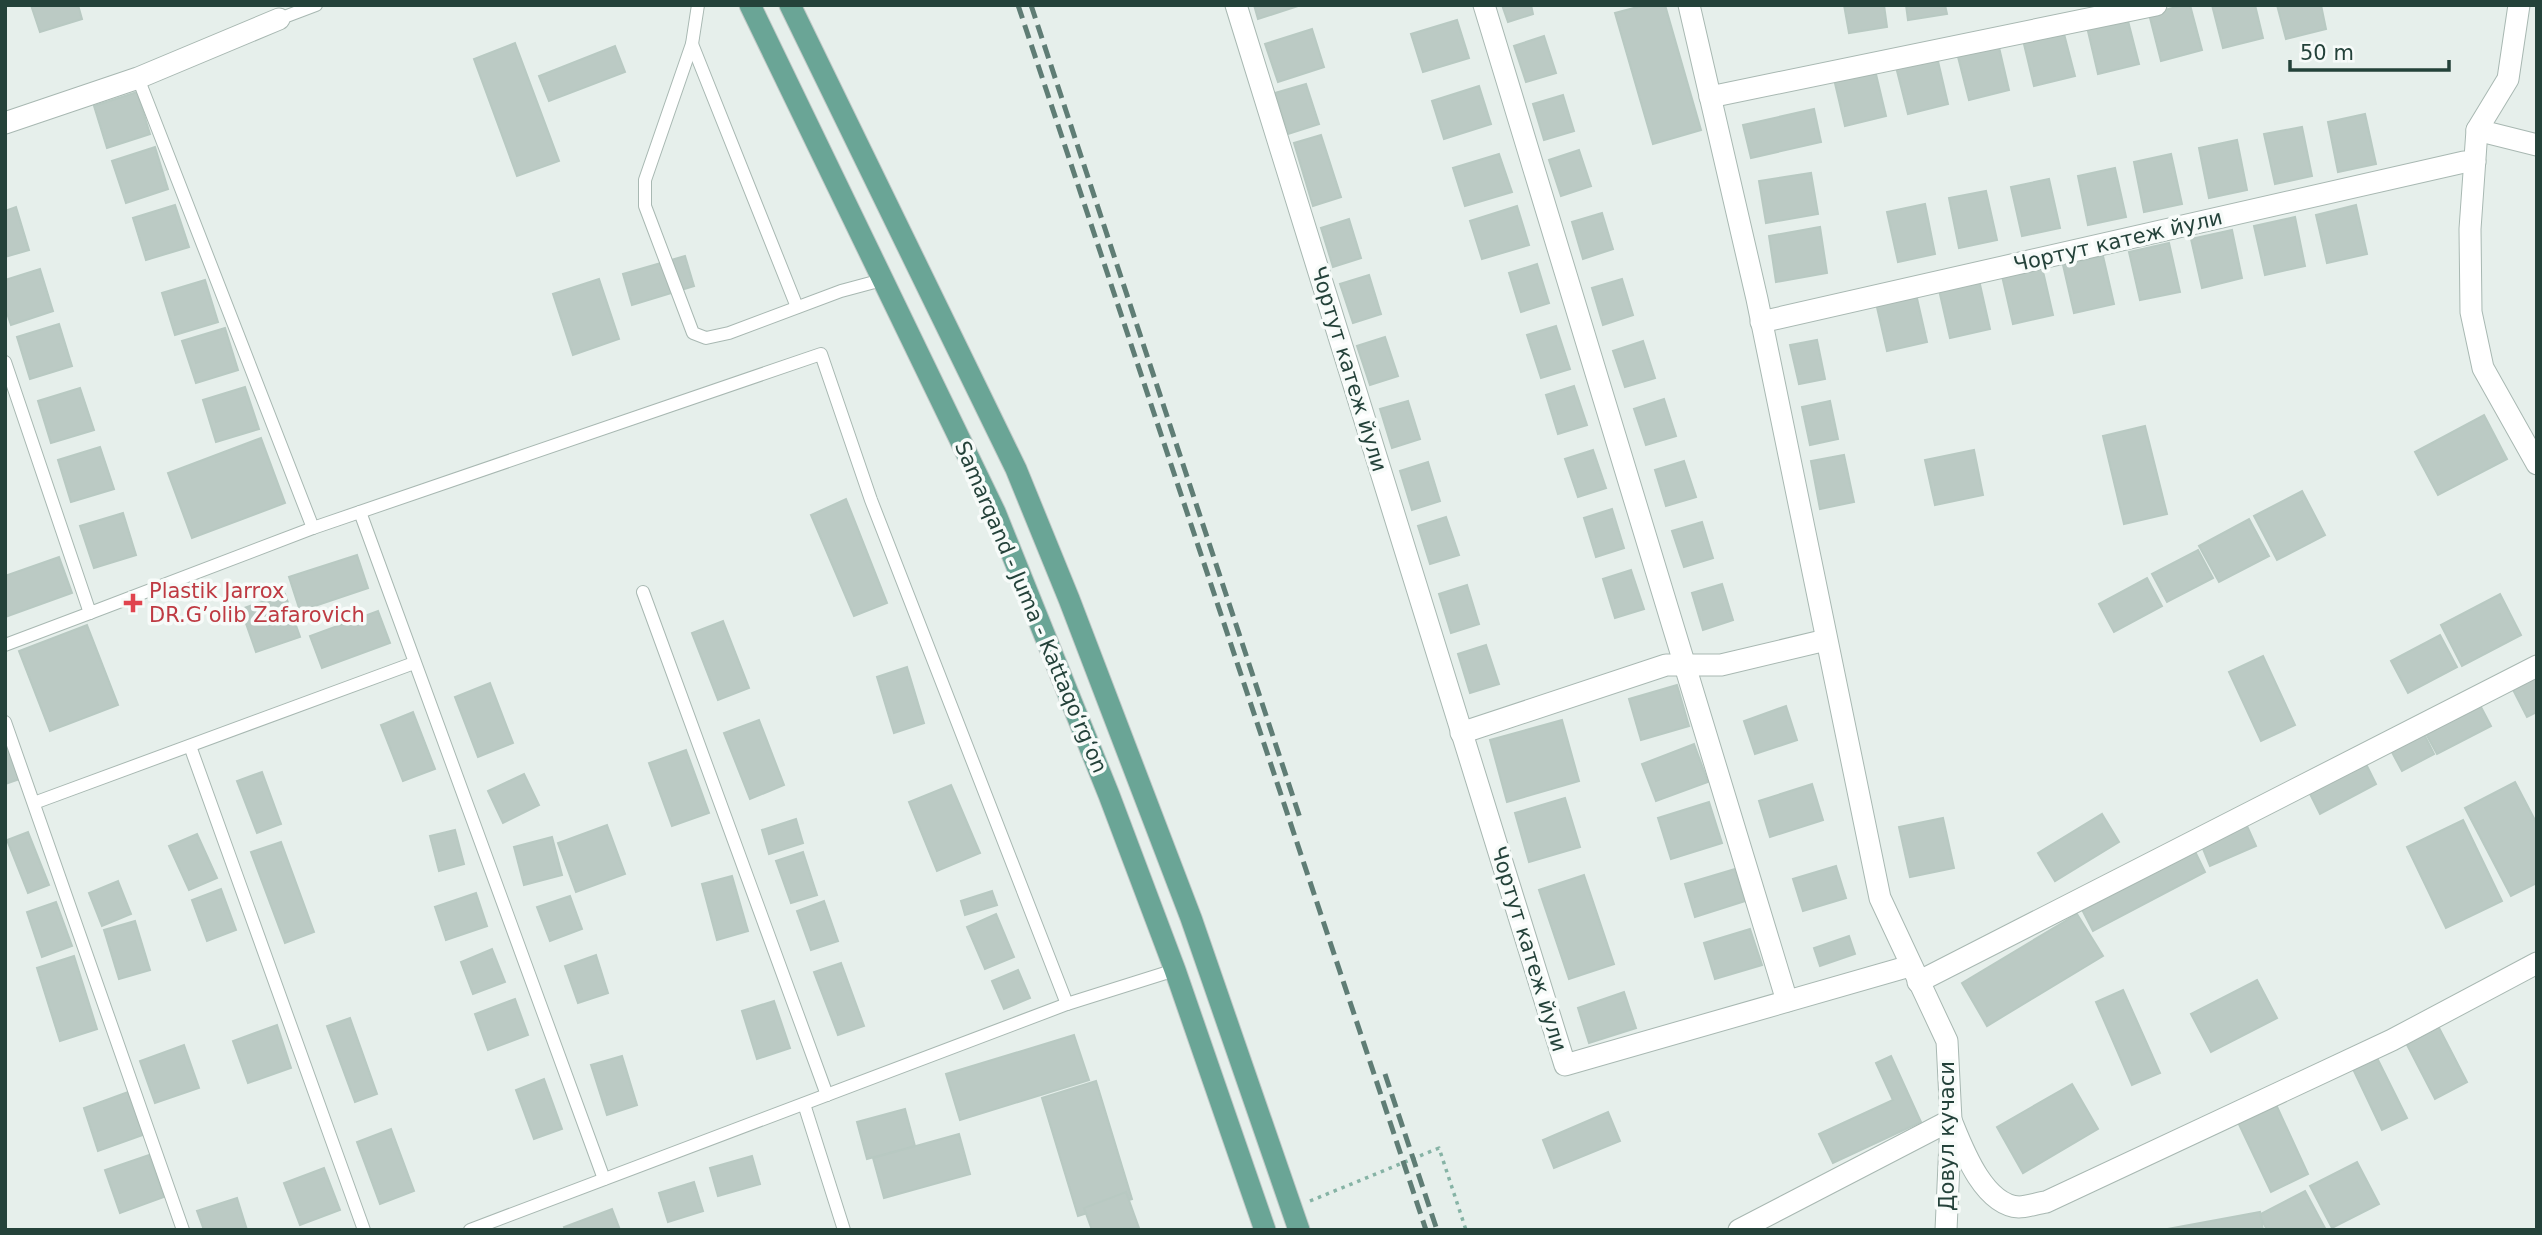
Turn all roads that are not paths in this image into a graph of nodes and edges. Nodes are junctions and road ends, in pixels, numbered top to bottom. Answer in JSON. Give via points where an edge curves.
{"nodes":[{"id":1,"x":316,"y":5,"type":"edge"},
{"id":2,"x":698,"y":5,"type":"edge"},
{"id":3,"x":750,"y":5,"type":"edge"},
{"id":4,"x":790,"y":5,"type":"edge"},
{"id":5,"x":1236,"y":5,"type":"edge"},
{"id":6,"x":1484,"y":5,"type":"edge"},
{"id":7,"x":1689,"y":5,"type":"edge"},
{"id":8,"x":2156,"y":5,"type":"edge"},
{"id":9,"x":2519,"y":5,"type":"edge"},
{"id":10,"x":279,"y":19,"type":"joint"},
{"id":11,"x":692,"y":44,"type":"junction"},
{"id":12,"x":138,"y":78,"type":"junction"},
{"id":13,"x":1710,"y":97,"type":"junction"},
{"id":14,"x":5,"y":123,"type":"edge"},
{"id":15,"x":2477,"y":130,"type":"junction"},
{"id":16,"x":2537,"y":145,"type":"edge"},
{"id":17,"x":2475,"y":162,"type":"junction"},
{"id":18,"x":882,"y":280,"type":"junction"},
{"id":19,"x":797,"y":307,"type":"junction"},
{"id":20,"x":1761,"y":322,"type":"junction"},
{"id":21,"x":5,"y":362,"type":"edge"},
{"id":22,"x":2537,"y":464,"type":"edge"},
{"id":23,"x":360,"y":512,"type":"junction"},
{"id":24,"x":313,"y":528,"type":"junction"},
{"id":25,"x":643,"y":592,"type":"dead end"},
{"id":26,"x":90,"y":613,"type":"junction"},
{"id":27,"x":1826,"y":640,"type":"junction"},
{"id":28,"x":5,"y":645,"type":"edge"},
{"id":29,"x":414,"y":663,"type":"junction"},
{"id":30,"x":1685,"y":665,"type":"junction"},
{"id":31,"x":2537,"y":666,"type":"edge"},
{"id":32,"x":5,"y":722,"type":"edge"},
{"id":33,"x":1461,"y":733,"type":"junction"},
{"id":34,"x":190,"y":746,"type":"junction"},
{"id":35,"x":34,"y":803,"type":"junction"},
{"id":36,"x":2537,"y":963,"type":"edge"},
{"id":37,"x":1175,"y":970,"type":"junction"},
{"id":38,"x":1914,"y":974,"type":"junction"},
{"id":39,"x":1787,"y":1001,"type":"junction"},
{"id":40,"x":1067,"y":1004,"type":"junction"},
{"id":41,"x":827,"y":1095,"type":"junction"},
{"id":42,"x":804,"y":1104,"type":"junction"},
{"id":43,"x":1951,"y":1120,"type":"junction"},
{"id":44,"x":604,"y":1179,"type":"junction"},
{"id":45,"x":183,"y":1230,"type":"edge"},
{"id":46,"x":364,"y":1230,"type":"edge"},
{"id":47,"x":470,"y":1230,"type":"edge"},
{"id":48,"x":844,"y":1230,"type":"edge"},
{"id":49,"x":1265,"y":1230,"type":"edge"},
{"id":50,"x":1299,"y":1230,"type":"edge"},
{"id":51,"x":1739,"y":1230,"type":"edge"},
{"id":52,"x":1946,"y":1230,"type":"edge"}],
"edges":[{"from":1,"to":10,"type":"lane"},
{"from":2,"to":11,"type":"lane"},
{"from":3,"to":18,"type":"main road","name":"Samarqand - Juma - Kattaqo‘rg‘on"},
{"from":4,"to":50,"type":"main road","name":"Samarqand - Juma - Kattaqo‘rg‘on","via":[[1026,493],[1186,906]]},
{"from":5,"to":33,"type":"street","name":"Чортут катеж йули"},
{"from":6,"to":30,"type":"street"},
{"from":7,"to":13,"type":"street"},
{"from":8,"to":13,"type":"street"},
{"from":9,"to":15,"type":"street","via":[[2508,79]]},
{"from":10,"to":12,"type":"street"},
{"from":11,"to":19,"type":"lane"},
{"from":11,"to":19,"type":"lane","via":[[645,180],[645,206],[693,333],[718,336]]},
{"from":12,"to":14,"type":"street"},
{"from":12,"to":24,"type":"lane"},
{"from":13,"to":20,"type":"street"},
{"from":15,"to":16,"type":"street"},
{"from":15,"to":17,"type":"street"},
{"from":17,"to":20,"type":"street","name":"Чортут катеж йули"},
{"from":17,"to":22,"type":"street","via":[[2471,312],[2483,368]]},
{"from":18,"to":19,"type":"lane"},
{"from":18,"to":37,"type":"main road","name":"Samarqand - Juma - Kattaqo‘rg‘on","via":[[995,512]]},
{"from":20,"to":27,"type":"street"},
{"from":21,"to":26,"type":"lane"},
{"from":23,"to":24,"type":"lane"},
{"from":23,"to":29,"type":"lane"},
{"from":23,"to":40,"type":"lane","via":[[821,354],[871,500]]},
{"from":24,"to":26,"type":"lane"},
{"from":25,"to":41,"type":"lane"},
{"from":26,"to":28,"type":"lane"},
{"from":27,"to":30,"type":"street","via":[[1721,665]]},
{"from":27,"to":38,"type":"street","via":[[1880,898]]},
{"from":29,"to":34,"type":"lane"},
{"from":29,"to":44,"type":"lane"},
{"from":30,"to":33,"type":"street","via":[[1666,665]]},
{"from":30,"to":39,"type":"street"},
{"from":31,"to":38,"type":"street","name":"Чортут катеж йули"},
{"from":32,"to":35,"type":"lane"},
{"from":33,"to":39,"type":"street","name":"Чортут катеж йули","via":[[1565,1065]]},
{"from":34,"to":35,"type":"lane"},
{"from":34,"to":46,"type":"lane"},
{"from":35,"to":45,"type":"lane"},
{"from":36,"to":43,"type":"street","via":[[2392,1040],[2046,1202],[2017,1207],[1994,1197],[1968,1163]]},
{"from":37,"to":40,"type":"lane"},
{"from":37,"to":49,"type":"main road","name":"Samarqand - Juma - Kattaqo‘rg‘on"},
{"from":38,"to":39,"type":"street","name":"Чортут катеж йули"},
{"from":38,"to":43,"type":"street","name":"Довул кучаси","via":[[1947,1041]]},
{"from":40,"to":41,"type":"lane"},
{"from":41,"to":42,"type":"lane"},
{"from":42,"to":44,"type":"lane"},
{"from":42,"to":48,"type":"lane"},
{"from":43,"to":51,"type":"street"},
{"from":43,"to":52,"type":"street","name":"Довул кучаси"},
{"from":44,"to":47,"type":"lane"}]}
